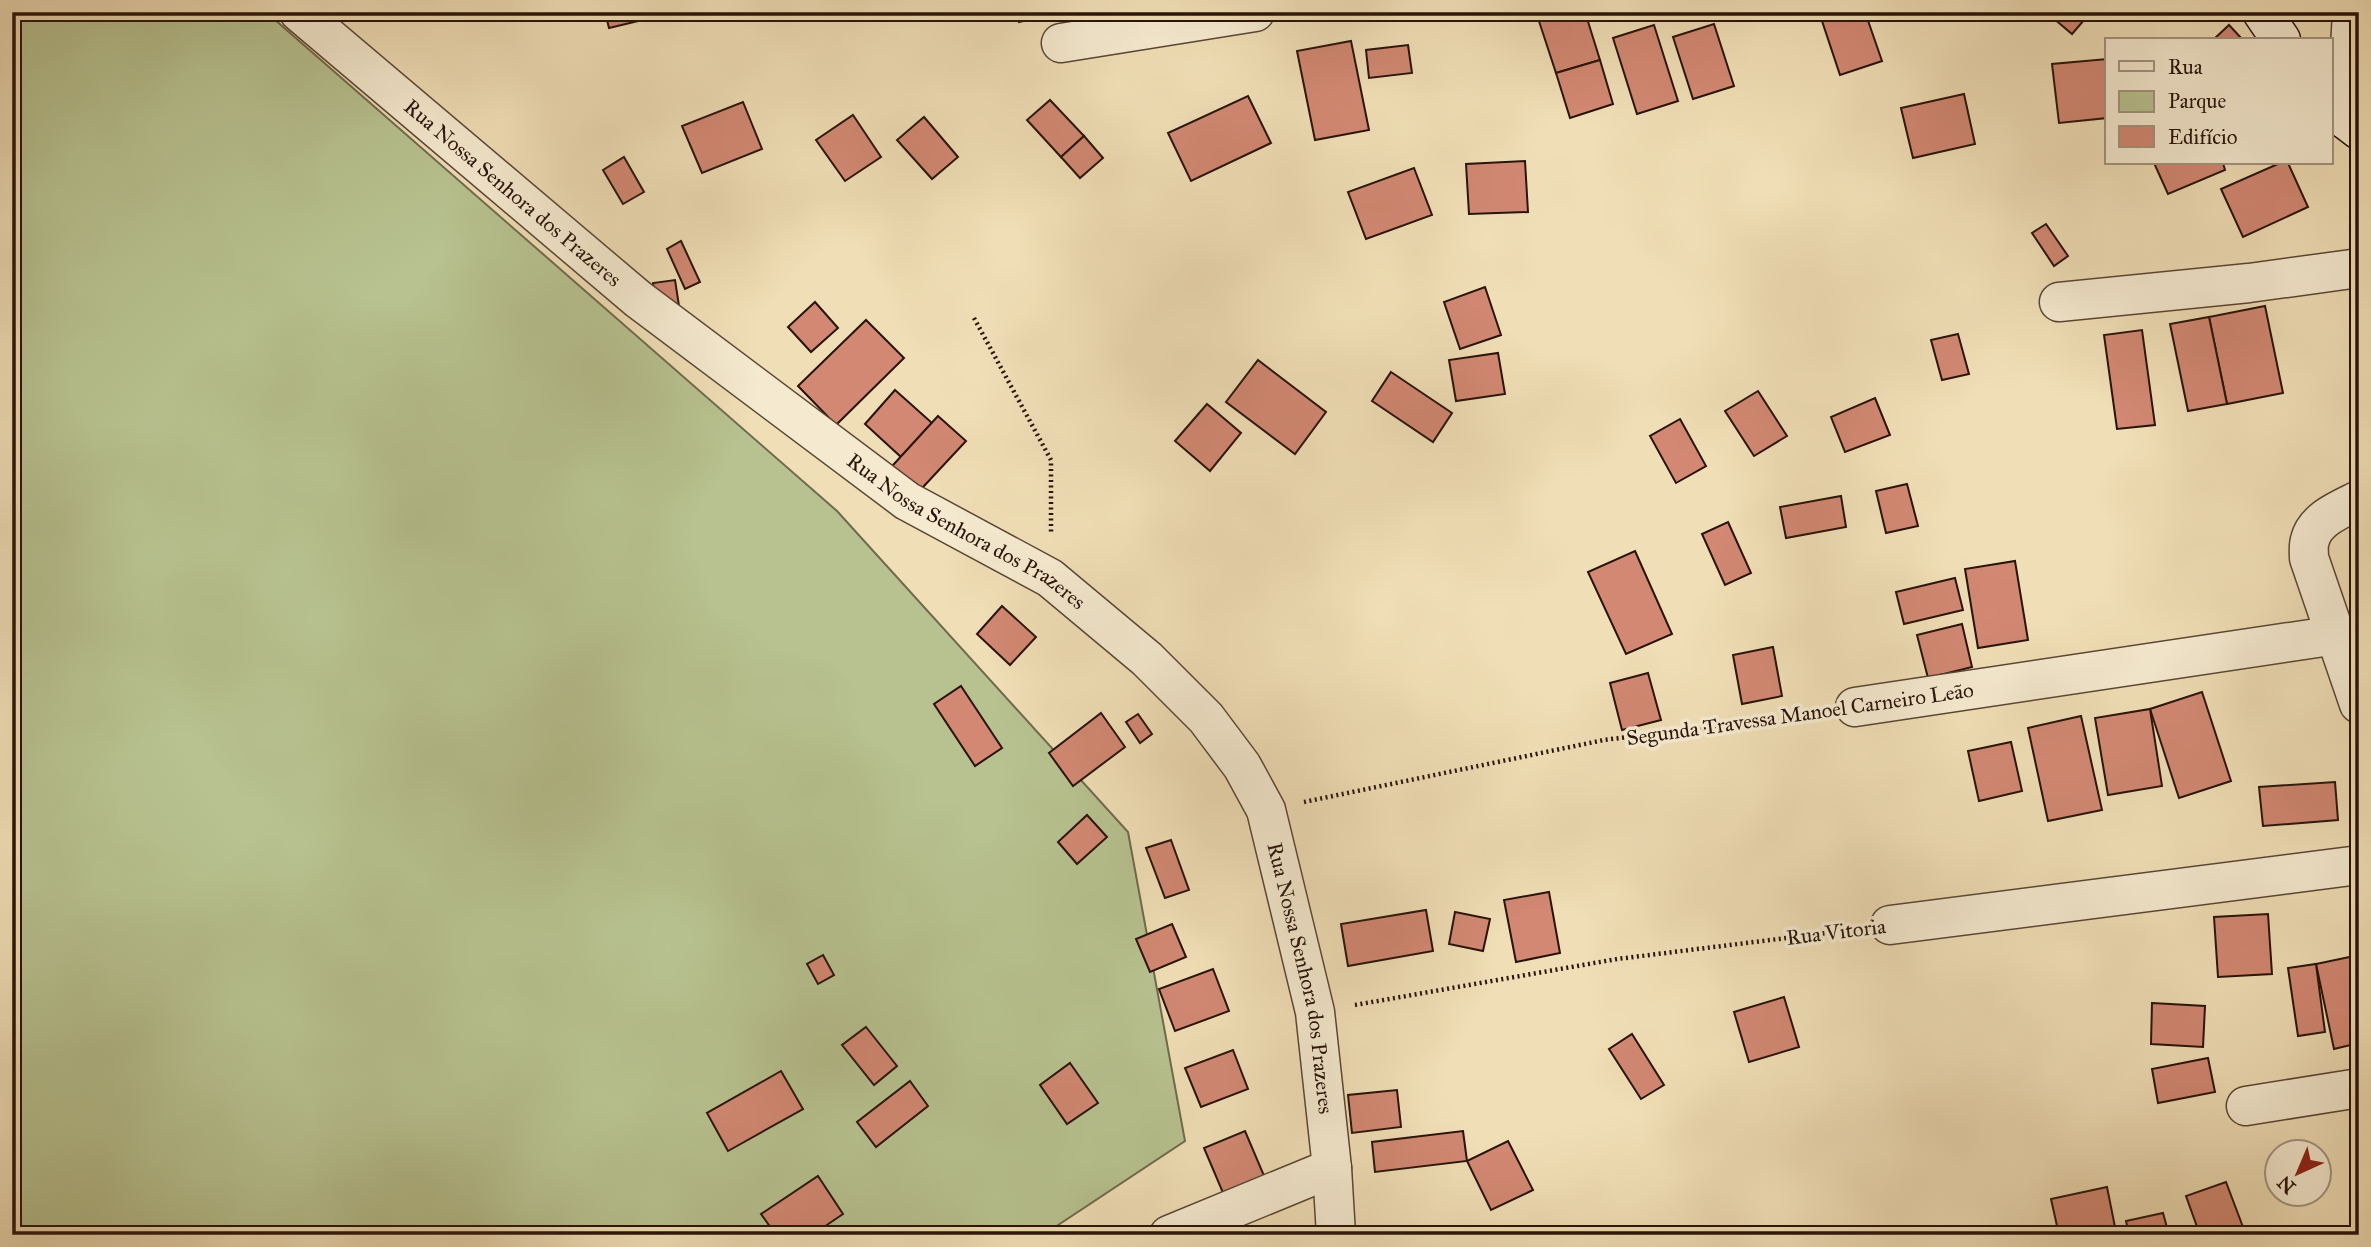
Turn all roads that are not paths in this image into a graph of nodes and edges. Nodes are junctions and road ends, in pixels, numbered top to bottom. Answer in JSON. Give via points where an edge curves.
{"nodes":[{"id":1,"x":299,"y":12,"type":"edge"},
{"id":2,"x":1255,"y":12,"type":"edge"},
{"id":3,"x":2262,"y":12,"type":"edge"},
{"id":4,"x":2354,"y":32,"type":"edge"},
{"id":5,"x":2280,"y":38,"type":"edge"},
{"id":6,"x":1061,"y":43,"type":"dead end"},
{"id":7,"x":2345,"y":117,"type":"edge"},
{"id":8,"x":2359,"y":268,"type":"edge"},
{"id":9,"x":2059,"y":302,"type":"dead end"},
{"id":10,"x":2359,"y":500,"type":"edge"},
{"id":11,"x":2337,"y":635,"type":"junction"},
{"id":12,"x":2359,"y":704,"type":"edge"},
{"id":13,"x":1855,"y":707,"type":"road end"},
{"id":14,"x":2359,"y":865,"type":"edge"},
{"id":15,"x":1890,"y":925,"type":"road end"},
{"id":16,"x":2359,"y":1088,"type":"edge"},
{"id":17,"x":2246,"y":1106,"type":"dead end"},
{"id":18,"x":1332,"y":1168,"type":"junction"},
{"id":19,"x":1169,"y":1235,"type":"edge"},
{"id":20,"x":1336,"y":1235,"type":"edge"}],
"edges":[{"from":1,"to":18,"type":"street","name":"Rua Nossa Senhora dos Prazeres","via":[[638,299],[906,501],[1050,578],[1147,659],[1206,718],[1242,766],[1266,810],[1315,1012]]},
{"from":2,"to":6,"type":"street"},
{"from":3,"to":5,"type":"street"},
{"from":4,"to":7,"type":"street"},
{"from":8,"to":9,"type":"street"},
{"from":10,"to":11,"type":"street","via":[[2333,512],[2309,540],[2309,558]]},
{"from":11,"to":12,"type":"street"},
{"from":11,"to":13,"type":"street","name":"Segunda Travessa Manoel Carneiro Leão"},
{"from":14,"to":15,"type":"street","name":"Rua Vitoria"},
{"from":16,"to":17,"type":"street"},
{"from":18,"to":19,"type":"street"},
{"from":18,"to":20,"type":"street","name":"Rua Nossa Senhora dos Prazeres"}]}
